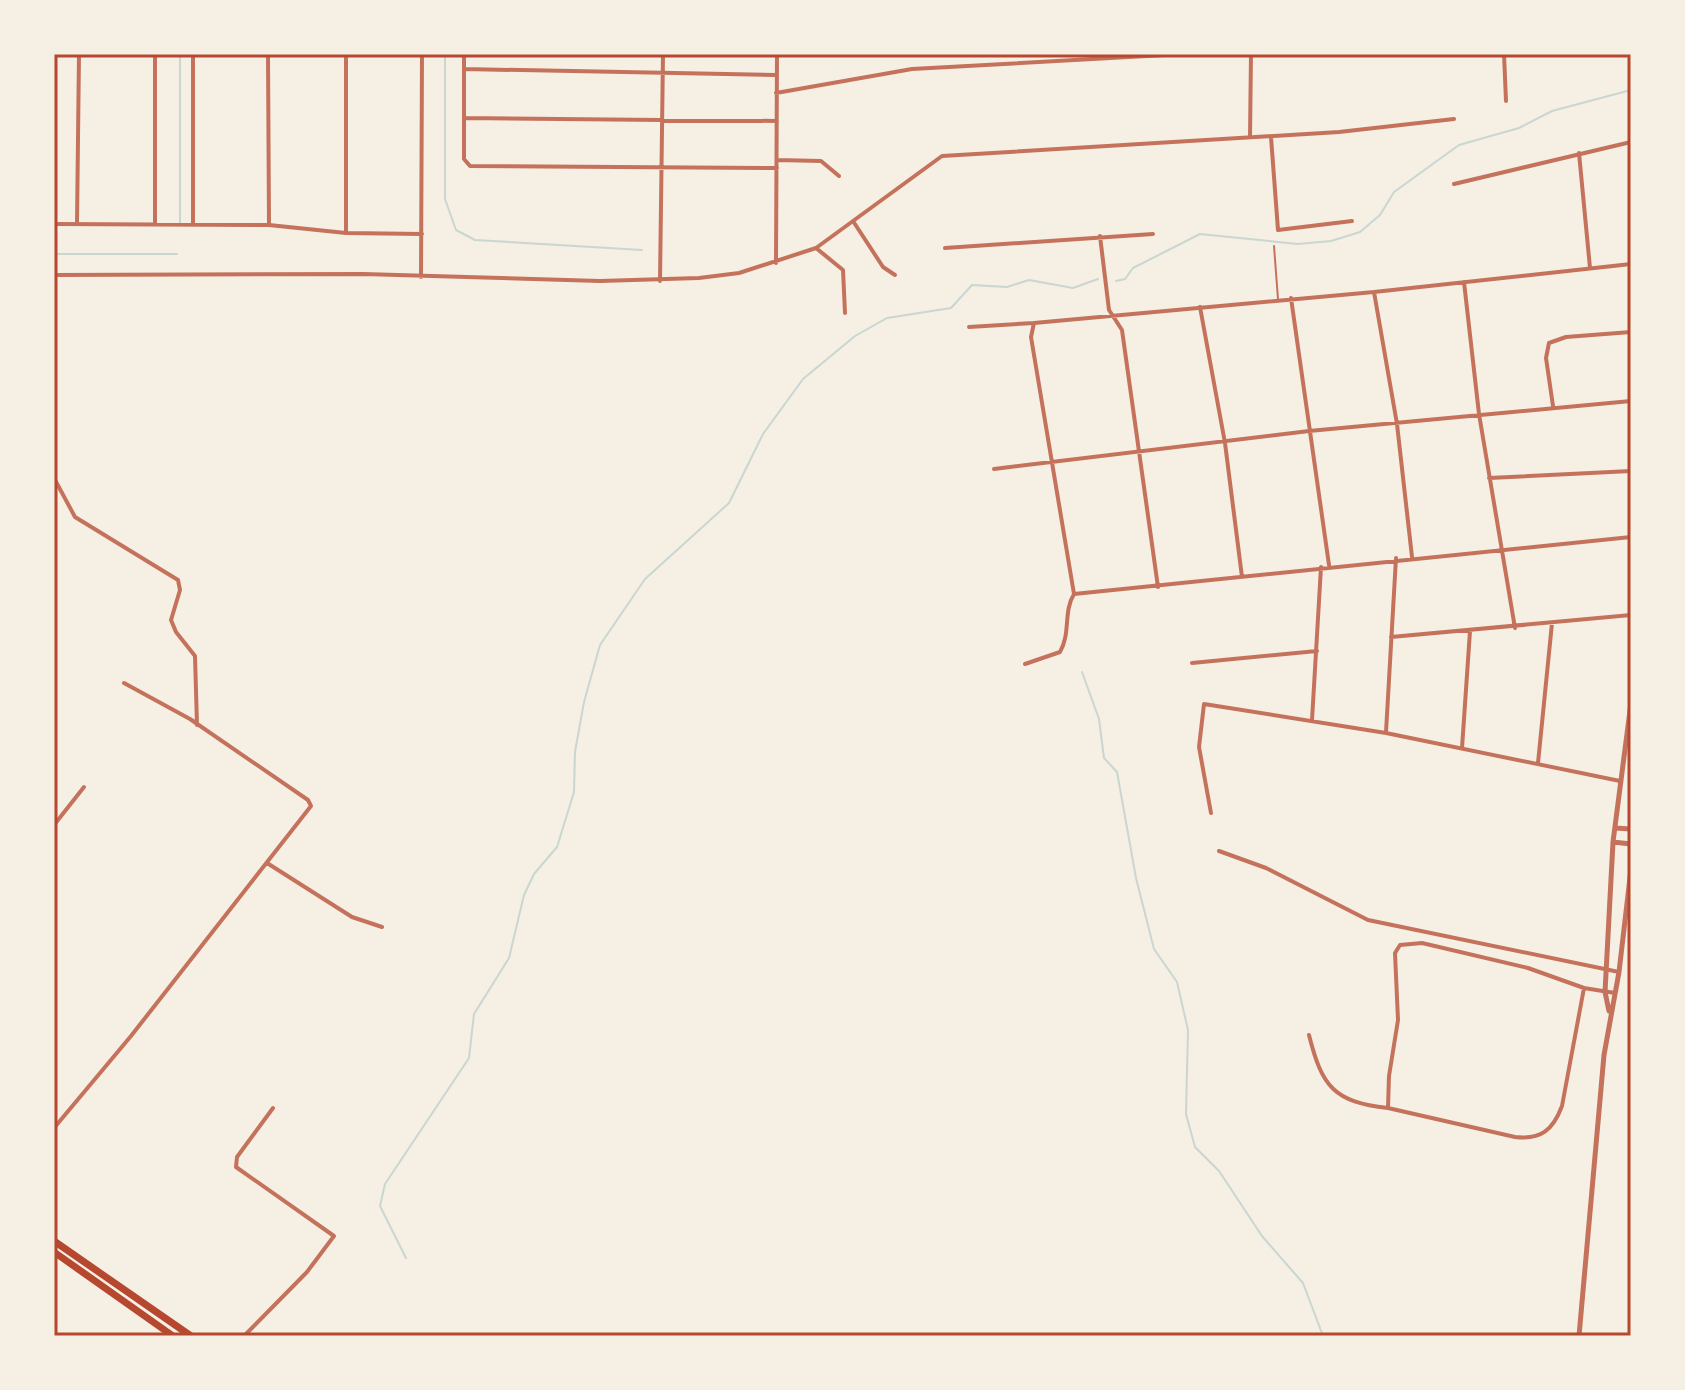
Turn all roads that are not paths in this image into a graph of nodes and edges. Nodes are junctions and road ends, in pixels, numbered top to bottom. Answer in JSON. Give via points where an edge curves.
{"nodes":[{"id":1,"x":79,"y":54,"type":"edge"},
{"id":2,"x":155,"y":54,"type":"edge"},
{"id":3,"x":193,"y":54,"type":"edge"},
{"id":4,"x":268,"y":54,"type":"edge"},
{"id":5,"x":346,"y":54,"type":"edge"},
{"id":6,"x":422,"y":54,"type":"edge"},
{"id":7,"x":464,"y":54,"type":"edge"},
{"id":8,"x":663,"y":54,"type":"edge"},
{"id":9,"x":777,"y":54,"type":"edge"},
{"id":10,"x":1183,"y":54,"type":"edge"},
{"id":11,"x":1251,"y":54,"type":"edge"},
{"id":12,"x":1504,"y":54,"type":"edge"},
{"id":13,"x":464,"y":69,"type":"junction"},
{"id":14,"x":662,"y":72,"type":"junction"},
{"id":15,"x":776,"y":75,"type":"junction"},
{"id":16,"x":776,"y":93,"type":"junction"},
{"id":17,"x":1506,"y":101,"type":"dead end"},
{"id":18,"x":464,"y":118,"type":"junction"},
{"id":19,"x":1454,"y":119,"type":"dead end"},
{"id":20,"x":662,"y":120,"type":"junction"},
{"id":21,"x":777,"y":121,"type":"junction"},
{"id":22,"x":1250,"y":137,"type":"junction"},
{"id":23,"x":1271,"y":137,"type":"junction"},
{"id":24,"x":1631,"y":142,"type":"edge"},
{"id":25,"x":1579,"y":153,"type":"junction"},
{"id":26,"x":777,"y":160,"type":"junction"},
{"id":27,"x":777,"y":168,"type":"junction"},
{"id":28,"x":661,"y":169,"type":"junction"},
{"id":29,"x":839,"y":176,"type":"dead end"},
{"id":30,"x":1454,"y":184,"type":"dead end"},
{"id":31,"x":853,"y":221,"type":"junction"},
{"id":32,"x":1352,"y":221,"type":"dead end"},
{"id":33,"x":77,"y":223,"type":"junction"},
{"id":34,"x":54,"y":224,"type":"edge"},
{"id":35,"x":155,"y":224,"type":"junction"},
{"id":36,"x":193,"y":224,"type":"junction"},
{"id":37,"x":269,"y":225,"type":"junction"},
{"id":38,"x":346,"y":233,"type":"junction"},
{"id":39,"x":422,"y":234,"type":"junction"},
{"id":40,"x":1153,"y":234,"type":"dead end"},
{"id":41,"x":1100,"y":236,"type":"junction"},
{"id":42,"x":1274,"y":246,"type":"dead end"},
{"id":43,"x":816,"y":248,"type":"junction"},
{"id":44,"x":945,"y":248,"type":"dead end"},
{"id":45,"x":776,"y":263,"type":"junction"},
{"id":46,"x":1631,"y":264,"type":"edge"},
{"id":47,"x":1590,"y":268,"type":"junction"},
{"id":48,"x":54,"y":275,"type":"edge"},
{"id":49,"x":895,"y":275,"type":"dead end"},
{"id":50,"x":421,"y":277,"type":"junction"},
{"id":51,"x":660,"y":281,"type":"junction"},
{"id":52,"x":1464,"y":282,"type":"junction"},
{"id":53,"x":1374,"y":292,"type":"junction"},
{"id":54,"x":1291,"y":298,"type":"junction"},
{"id":55,"x":1278,"y":300,"type":"junction"},
{"id":56,"x":1200,"y":307,"type":"junction"},
{"id":57,"x":845,"y":313,"type":"dead end"},
{"id":58,"x":1115,"y":317,"type":"junction"},
{"id":59,"x":1037,"y":323,"type":"junction"},
{"id":60,"x":969,"y":327,"type":"dead end"},
{"id":61,"x":1631,"y":332,"type":"edge"},
{"id":62,"x":1631,"y":401,"type":"edge"},
{"id":63,"x":1553,"y":406,"type":"junction"},
{"id":64,"x":1479,"y":414,"type":"junction"},
{"id":65,"x":1397,"y":424,"type":"junction"},
{"id":66,"x":1309,"y":431,"type":"junction"},
{"id":67,"x":1225,"y":443,"type":"junction"},
{"id":68,"x":1137,"y":452,"type":"junction"},
{"id":69,"x":1049,"y":462,"type":"junction"},
{"id":70,"x":994,"y":469,"type":"dead end"},
{"id":71,"x":1631,"y":471,"type":"edge"},
{"id":72,"x":54,"y":478,"type":"edge"},
{"id":73,"x":1489,"y":478,"type":"junction"},
{"id":74,"x":1631,"y":537,"type":"edge"},
{"id":75,"x":1502,"y":550,"type":"junction"},
{"id":76,"x":1412,"y":557,"type":"junction"},
{"id":77,"x":1396,"y":558,"type":"junction"},
{"id":78,"x":1329,"y":566,"type":"junction"},
{"id":79,"x":1321,"y":567,"type":"junction"},
{"id":80,"x":1242,"y":577,"type":"junction"},
{"id":81,"x":1158,"y":587,"type":"junction"},
{"id":82,"x":1074,"y":594,"type":"junction"},
{"id":83,"x":1631,"y":615,"type":"edge"},
{"id":84,"x":1552,"y":623,"type":"junction"},
{"id":85,"x":1515,"y":628,"type":"junction"},
{"id":86,"x":1470,"y":631,"type":"junction"},
{"id":87,"x":1391,"y":637,"type":"junction"},
{"id":88,"x":1317,"y":651,"type":"junction"},
{"id":89,"x":1192,"y":663,"type":"dead end"},
{"id":90,"x":1025,"y":664,"type":"dead end"},
{"id":91,"x":124,"y":683,"type":"dead end"},
{"id":92,"x":1631,"y":703,"type":"edge"},
{"id":93,"x":1312,"y":721,"type":"junction"},
{"id":94,"x":197,"y":725,"type":"junction"},
{"id":95,"x":1386,"y":733,"type":"junction"},
{"id":96,"x":1462,"y":749,"type":"junction"},
{"id":97,"x":1538,"y":763,"type":"junction"},
{"id":98,"x":1620,"y":781,"type":"junction"},
{"id":99,"x":84,"y":787,"type":"dead end"},
{"id":100,"x":1211,"y":813,"type":"dead end"},
{"id":101,"x":54,"y":825,"type":"edge"},
{"id":102,"x":1615,"y":828,"type":"junction"},
{"id":103,"x":1631,"y":829,"type":"edge"},
{"id":104,"x":1613,"y":842,"type":"junction"},
{"id":105,"x":1631,"y":844,"type":"edge"},
{"id":106,"x":1219,"y":851,"type":"dead end"},
{"id":107,"x":267,"y":863,"type":"junction"},
{"id":108,"x":1631,"y":869,"type":"edge"},
{"id":109,"x":382,"y":927,"type":"dead end"},
{"id":110,"x":1607,"y":971,"type":"junction"},
{"id":111,"x":1619,"y":972,"type":"junction"},
{"id":112,"x":1584,"y":988,"type":"junction"},
{"id":113,"x":1605,"y":992,"type":"junction"},
{"id":114,"x":1616,"y":993,"type":"junction"},
{"id":115,"x":1610,"y":1012,"type":"junction"},
{"id":116,"x":1309,"y":1035,"type":"dead end"},
{"id":117,"x":273,"y":1108,"type":"dead end"},
{"id":118,"x":1388,"y":1108,"type":"junction"},
{"id":119,"x":54,"y":1128,"type":"edge"},
{"id":120,"x":54,"y":1241,"type":"edge"},
{"id":121,"x":54,"y":1252,"type":"edge"},
{"id":122,"x":173,"y":1336,"type":"edge"},
{"id":123,"x":191,"y":1336,"type":"edge"},
{"id":124,"x":244,"y":1336,"type":"edge"},
{"id":125,"x":1579,"y":1336,"type":"edge"}],
"edges":[{"from":1,"to":33,"type":"street"},
{"from":2,"to":35,"type":"street"},
{"from":3,"to":36,"type":"street"},
{"from":4,"to":37,"type":"street"},
{"from":5,"to":38,"type":"street"},
{"from":6,"to":39,"type":"street"},
{"from":7,"to":13,"type":"street"},
{"from":8,"to":14,"type":"street"},
{"from":9,"to":15,"type":"street"},
{"from":10,"to":16,"type":"street","via":[[912,69]]},
{"from":11,"to":22,"type":"street"},
{"from":12,"to":17,"type":"street"},
{"from":13,"to":14,"type":"street"},
{"from":13,"to":18,"type":"street"},
{"from":14,"to":15,"type":"street"},
{"from":14,"to":20,"type":"street"},
{"from":15,"to":16,"type":"street"},
{"from":16,"to":21,"type":"street"},
{"from":18,"to":20,"type":"street"},
{"from":18,"to":28,"type":"street","via":[[466,163],[475,168]]},
{"from":19,"to":23,"type":"street"},
{"from":20,"to":21,"type":"street"},
{"from":20,"to":28,"type":"street"},
{"from":21,"to":26,"type":"street"},
{"from":22,"to":23,"type":"street"},
{"from":22,"to":31,"type":"street","via":[[942,156]]},
{"from":23,"to":32,"type":"street","via":[[1278,230]]},
{"from":24,"to":25,"type":"street"},
{"from":25,"to":30,"type":"street"},
{"from":25,"to":47,"type":"street"},
{"from":26,"to":27,"type":"street"},
{"from":26,"to":29,"type":"street","via":[[821,161]]},
{"from":27,"to":28,"type":"street"},
{"from":27,"to":45,"type":"street"},
{"from":28,"to":51,"type":"street"},
{"from":31,"to":43,"type":"street"},
{"from":31,"to":49,"type":"street","via":[[883,267]]},
{"from":33,"to":34,"type":"street"},
{"from":33,"to":35,"type":"street"},
{"from":35,"to":36,"type":"street"},
{"from":36,"to":37,"type":"street"},
{"from":37,"to":38,"type":"street"},
{"from":38,"to":39,"type":"street"},
{"from":39,"to":50,"type":"street"},
{"from":40,"to":41,"type":"street"},
{"from":41,"to":44,"type":"street"},
{"from":41,"to":58,"type":"street","via":[[1109,310]]},
{"from":42,"to":55,"type":"lane"},
{"from":43,"to":45,"type":"street"},
{"from":43,"to":57,"type":"street","via":[[843,270]]},
{"from":45,"to":51,"type":"street","via":[[739,273]]},
{"from":46,"to":47,"type":"street"},
{"from":47,"to":52,"type":"street"},
{"from":48,"to":50,"type":"street"},
{"from":50,"to":51,"type":"street"},
{"from":52,"to":53,"type":"street"},
{"from":52,"to":64,"type":"street"},
{"from":53,"to":54,"type":"street"},
{"from":53,"to":65,"type":"street"},
{"from":54,"to":55,"type":"street"},
{"from":54,"to":66,"type":"street"},
{"from":55,"to":56,"type":"street"},
{"from":56,"to":58,"type":"street"},
{"from":56,"to":67,"type":"street"},
{"from":58,"to":59,"type":"street"},
{"from":58,"to":68,"type":"street","via":[[1122,330]]},
{"from":59,"to":60,"type":"street"},
{"from":59,"to":69,"type":"street","via":[[1031,333]]},
{"from":61,"to":63,"type":"street","via":[[1549,343]]},
{"from":62,"to":63,"type":"street"},
{"from":63,"to":64,"type":"street"},
{"from":64,"to":65,"type":"street"},
{"from":64,"to":73,"type":"street"},
{"from":65,"to":66,"type":"street"},
{"from":65,"to":76,"type":"street"},
{"from":66,"to":67,"type":"street"},
{"from":66,"to":78,"type":"street"},
{"from":67,"to":68,"type":"street"},
{"from":67,"to":80,"type":"street"},
{"from":68,"to":69,"type":"street"},
{"from":68,"to":81,"type":"street"},
{"from":69,"to":70,"type":"street"},
{"from":69,"to":82,"type":"street"},
{"from":71,"to":73,"type":"street"},
{"from":72,"to":94,"type":"street","via":[[75,517],[178,580],[171,620],[195,656]]},
{"from":73,"to":75,"type":"street"},
{"from":74,"to":75,"type":"street"},
{"from":75,"to":76,"type":"street"},
{"from":75,"to":85,"type":"street"},
{"from":76,"to":77,"type":"street"},
{"from":77,"to":78,"type":"street"},
{"from":77,"to":87,"type":"street"},
{"from":78,"to":79,"type":"street"},
{"from":79,"to":80,"type":"street"},
{"from":79,"to":88,"type":"street"},
{"from":80,"to":81,"type":"street"},
{"from":81,"to":82,"type":"street"},
{"from":82,"to":90,"type":"street","via":[[1060,652]]},
{"from":83,"to":84,"type":"street"},
{"from":84,"to":85,"type":"street"},
{"from":84,"to":97,"type":"street"},
{"from":85,"to":86,"type":"street"},
{"from":86,"to":87,"type":"street"},
{"from":86,"to":96,"type":"street"},
{"from":87,"to":95,"type":"street"},
{"from":88,"to":89,"type":"street"},
{"from":88,"to":93,"type":"street"},
{"from":91,"to":94,"type":"street"},
{"from":92,"to":98,"type":"street"},
{"from":93,"to":95,"type":"street"},
{"from":93,"to":100,"type":"street","via":[[1204,704],[1199,747]]},
{"from":94,"to":107,"type":"street","via":[[308,800],[311,806]]},
{"from":95,"to":96,"type":"street"},
{"from":96,"to":97,"type":"street"},
{"from":97,"to":98,"type":"street"},
{"from":98,"to":102,"type":"street"},
{"from":99,"to":101,"type":"street"},
{"from":102,"to":103,"type":"street"},
{"from":102,"to":104,"type":"street"},
{"from":104,"to":105,"type":"street"},
{"from":104,"to":110,"type":"street"},
{"from":106,"to":110,"type":"street","via":[[1266,868],[1368,920]]},
{"from":107,"to":109,"type":"street","via":[[352,917]]},
{"from":107,"to":119,"type":"street"},
{"from":108,"to":111,"type":"street"},
{"from":110,"to":111,"type":"street"},
{"from":110,"to":113,"type":"street"},
{"from":111,"to":114,"type":"street"},
{"from":112,"to":113,"type":"street"},
{"from":112,"to":118,"type":"street","via":[[1562,1106],[1543,1134],[1515,1137]]},
{"from":112,"to":118,"type":"street","via":[[1528,968],[1414,942],[1400,945],[1395,953],[1398,1020]]},
{"from":113,"to":114,"type":"street"},
{"from":113,"to":115,"type":"street"},
{"from":114,"to":115,"type":"street"},
{"from":115,"to":125,"type":"street"},
{"from":116,"to":118,"type":"street","via":[[1320,1075],[1334,1091],[1354,1102]]},
{"from":117,"to":124,"type":"street","via":[[235,1164],[334,1236]]},
{"from":120,"to":123,"type":"main road"},
{"from":121,"to":122,"type":"main road"}]}
